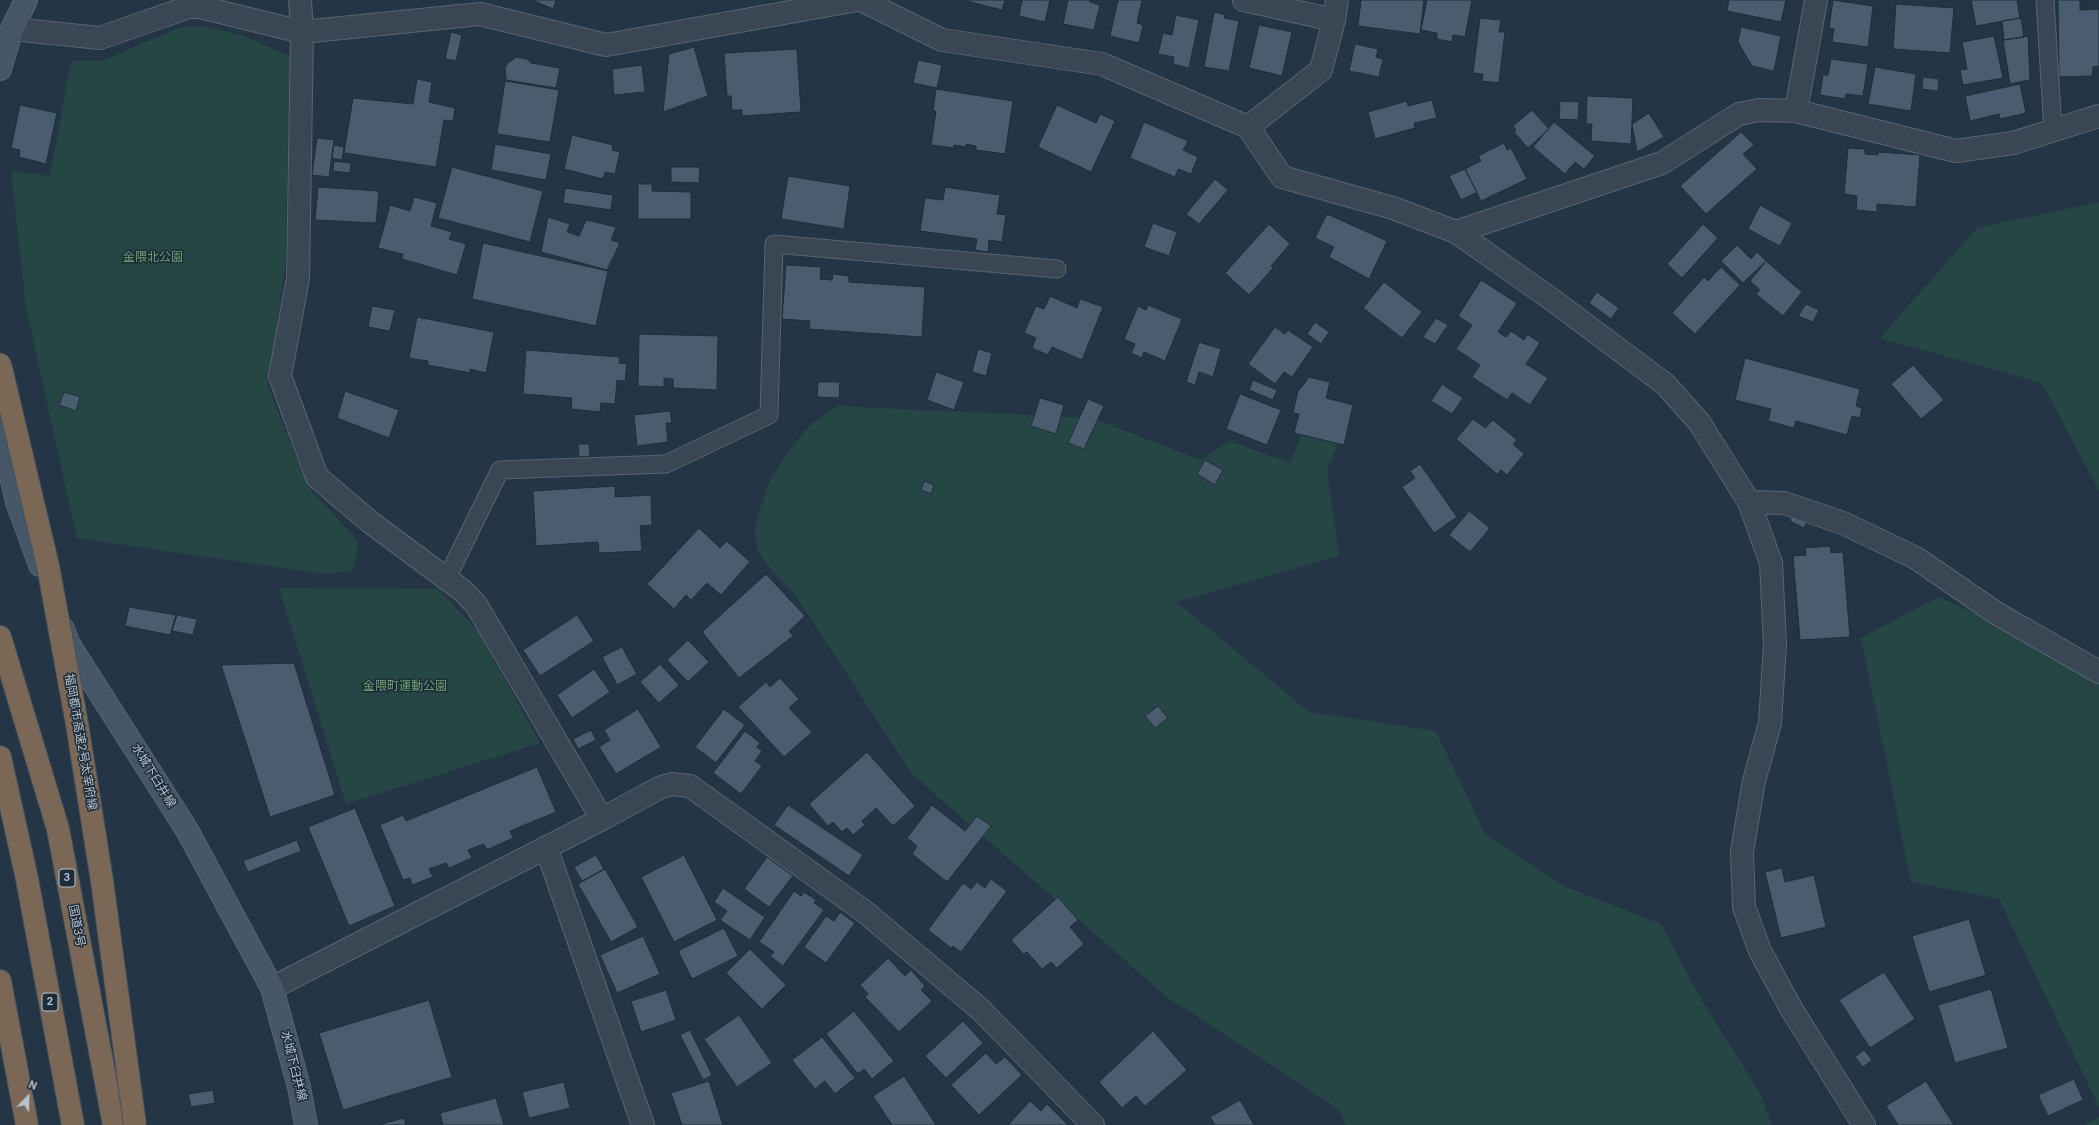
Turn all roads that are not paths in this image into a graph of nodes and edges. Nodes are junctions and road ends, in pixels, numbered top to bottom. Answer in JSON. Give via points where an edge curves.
{"nodes":[{"id":1,"x":26,"y":0,"type":"edge"},
{"id":2,"x":300,"y":0,"type":"edge"},
{"id":3,"x":857,"y":0,"type":"edge"},
{"id":4,"x":861,"y":0,"type":"edge"},
{"id":5,"x":1244,"y":0,"type":"edge"},
{"id":6,"x":1816,"y":0,"type":"edge"},
{"id":7,"x":2044,"y":0,"type":"edge"},
{"id":8,"x":1336,"y":10,"type":"edge"},
{"id":9,"x":12,"y":29,"type":"junction"},
{"id":10,"x":302,"y":32,"type":"junction"},
{"id":11,"x":0,"y":69,"type":"edge"},
{"id":12,"x":1796,"y":111,"type":"junction"},
{"id":13,"x":2099,"y":116,"type":"edge"},
{"id":14,"x":1248,"y":128,"type":"junction"},
{"id":15,"x":2054,"y":131,"type":"junction"},
{"id":16,"x":1456,"y":232,"type":"junction"},
{"id":17,"x":1057,"y":269,"type":"dead end"},
{"id":18,"x":0,"y":364,"type":"edge"},
{"id":19,"x":0,"y":428,"type":"edge"},
{"id":20,"x":1749,"y":502,"type":"junction"},
{"id":21,"x":447,"y":578,"type":"junction"},
{"id":22,"x":0,"y":637,"type":"edge"},
{"id":23,"x":2099,"y":672,"type":"edge"},
{"id":24,"x":0,"y":757,"type":"edge"},
{"id":25,"x":602,"y":819,"type":"junction"},
{"id":26,"x":546,"y":847,"type":"junction"},
{"id":27,"x":0,"y":981,"type":"edge"},
{"id":28,"x":272,"y":988,"type":"junction"},
{"id":29,"x":27,"y":1125,"type":"edge"},
{"id":30,"x":73,"y":1125,"type":"edge"},
{"id":31,"x":114,"y":1125,"type":"edge"},
{"id":32,"x":135,"y":1125,"type":"edge"},
{"id":33,"x":306,"y":1125,"type":"edge"},
{"id":34,"x":643,"y":1125,"type":"edge"},
{"id":35,"x":1093,"y":1125,"type":"edge"},
{"id":36,"x":1864,"y":1125,"type":"edge"}],
"edges":[{"from":1,"to":9,"type":"main road"},
{"from":2,"to":10,"type":"street"},
{"from":3,"to":10,"type":"street","via":[[606,45],[480,14]]},
{"from":4,"to":14,"type":"street","via":[[942,40],[1102,64]]},
{"from":5,"to":8,"type":"street"},
{"from":6,"to":12,"type":"street"},
{"from":7,"to":15,"type":"lane"},
{"from":8,"to":14,"type":"street","via":[[1321,70]]},
{"from":9,"to":10,"type":"street","via":[[100,38],[189,7],[200,6]]},
{"from":9,"to":11,"type":"main road"},
{"from":10,"to":21,"type":"street","via":[[298,278],[280,376],[318,477],[370,522]]},
{"from":12,"to":15,"type":"street","via":[[1956,151],[2013,143]]},
{"from":12,"to":16,"type":"street","via":[[1759,110],[1739,114],[1662,163]]},
{"from":13,"to":15,"type":"street"},
{"from":14,"to":16,"type":"street","via":[[1282,178],[1393,208]]},
{"from":16,"to":20,"type":"street","via":[[1666,384],[1699,422]]},
{"from":17,"to":21,"type":"lane","via":[[774,244],[770,415],[666,464],[500,470]]},
{"from":18,"to":32,"type":"highway","name":"福岡都市高速2号太宰府線","bridge":true,"via":[[48,566],[78,724]]},
{"from":19,"to":28,"type":"main road","name":"水城下臼井線","via":[[17,502],[68,643],[187,830]]},
{"from":20,"to":23,"type":"street","via":[[1784,503],[1836,520],[1916,558],[1996,613]]},
{"from":20,"to":36,"type":"street","via":[[1771,563],[1775,644],[1770,723],[1754,781],[1742,851],[1744,907],[1760,951],[1792,1010]]},
{"from":21,"to":25,"type":"street","via":[[477,606]]},
{"from":22,"to":31,"type":"highway","name":"国道3号","number":"3","via":[[58,829]]},
{"from":24,"to":30,"type":"highway","number":"2","via":[[27,879]]},
{"from":25,"to":26,"type":"street"},
{"from":25,"to":35,"type":"street","via":[[661,787],[672,784],[690,786],[865,912],[981,1010]]},
{"from":26,"to":28,"type":"street"},
{"from":26,"to":34,"type":"street"},
{"from":27,"to":29,"type":"highway"},
{"from":28,"to":33,"type":"main road","name":"水城下臼井線","via":[[299,1087]]}]}
